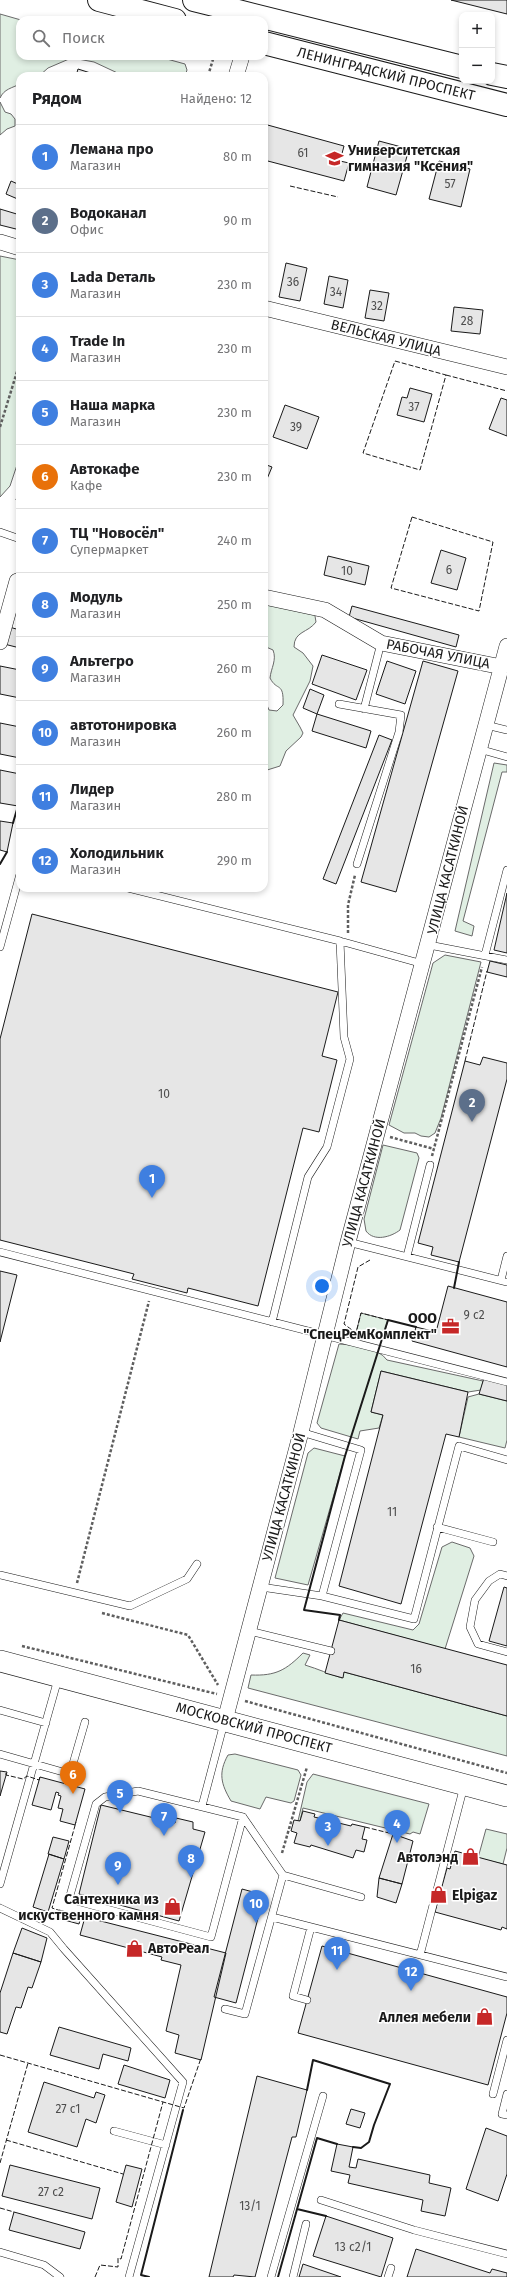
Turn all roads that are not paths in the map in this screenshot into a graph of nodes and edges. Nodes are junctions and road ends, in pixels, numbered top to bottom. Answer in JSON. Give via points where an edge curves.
{"nodes":[{"id":1,"x":99,"y":0,"type":"edge"},
{"id":2,"x":194,"y":0,"type":"edge"},
{"id":3,"x":160,"y":16,"type":"edge"},
{"id":4,"x":250,"y":16,"type":"edge"},
{"id":5,"x":268,"y":21,"type":"edge"},
{"id":6,"x":268,"y":44,"type":"edge"},
{"id":7,"x":241,"y":60,"type":"edge"},
{"id":8,"x":459,"y":66,"type":"edge"},
{"id":9,"x":237,"y":72,"type":"edge"},
{"id":10,"x":495,"y":75,"type":"edge"},
{"id":11,"x":507,"y":78,"type":"edge"},
{"id":12,"x":507,"y":106,"type":"edge"},
{"id":13,"x":0,"y":242,"type":"edge"},
{"id":14,"x":16,"y":247,"type":"edge"},
{"id":15,"x":268,"y":309,"type":"edge"},
{"id":16,"x":507,"y":367,"type":"edge"},
{"id":17,"x":0,"y":532,"type":"edge"},
{"id":18,"x":16,"y":538,"type":"edge"},
{"id":19,"x":16,"y":585,"type":"edge"},
{"id":20,"x":268,"y":598,"type":"edge"},
{"id":21,"x":0,"y":642,"type":"edge"},
{"id":22,"x":381,"y":643,"type":"junction"},
{"id":23,"x":507,"y":646,"type":"edge"},
{"id":24,"x":502,"y":667,"type":"junction"},
{"id":25,"x":339,"y":704,"type":"dead end"},
{"id":26,"x":364,"y":709,"type":"junction"},
{"id":27,"x":486,"y":725,"type":"junction"},
{"id":28,"x":507,"y":730,"type":"edge"},
{"id":29,"x":479,"y":748,"type":"junction"},
{"id":30,"x":507,"y":757,"type":"edge"},
{"id":31,"x":357,"y":864,"type":"road end"},
{"id":32,"x":507,"y":870,"type":"edge"},
{"id":33,"x":16,"y":889,"type":"edge"},
{"id":34,"x":144,"y":892,"type":"edge"},
{"id":35,"x":340,"y":941,"type":"junction"},
{"id":36,"x":429,"y":945,"type":"junction"},
{"id":37,"x":0,"y":947,"type":"edge"},
{"id":38,"x":485,"y":955,"type":"junction"},
{"id":39,"x":507,"y":960,"type":"edge"},
{"id":40,"x":423,"y":964,"type":"junction"},
{"id":41,"x":430,"y":1165,"type":"road end"},
{"id":42,"x":348,"y":1242,"type":"junction"},
{"id":43,"x":0,"y":1252,"type":"edge"},
{"id":44,"x":407,"y":1256,"type":"junction"},
{"id":45,"x":507,"y":1256,"type":"edge"},
{"id":46,"x":504,"y":1281,"type":"edge"},
{"id":47,"x":272,"y":1322,"type":"junction"},
{"id":48,"x":325,"y":1335,"type":"junction"},
{"id":49,"x":507,"y":1382,"type":"edge"},
{"id":50,"x":301,"y":1432,"type":"junction"},
{"id":51,"x":507,"y":1460,"type":"edge"},
{"id":52,"x":437,"y":1527,"type":"junction"},
{"id":53,"x":493,"y":1542,"type":"dead end"},
{"id":54,"x":197,"y":1564,"type":"dead end"},
{"id":55,"x":0,"y":1575,"type":"edge"},
{"id":56,"x":507,"y":1576,"type":"edge"},
{"id":57,"x":261,"y":1587,"type":"junction"},
{"id":58,"x":322,"y":1596,"type":"junction"},
{"id":59,"x":249,"y":1631,"type":"junction"},
{"id":60,"x":331,"y":1651,"type":"dead end"},
{"id":61,"x":507,"y":1652,"type":"edge"},
{"id":62,"x":0,"y":1661,"type":"edge"},
{"id":63,"x":59,"y":1677,"type":"junction"},
{"id":64,"x":0,"y":1710,"type":"edge"},
{"id":65,"x":225,"y":1720,"type":"junction"},
{"id":66,"x":85,"y":1722,"type":"dead end"},
{"id":67,"x":46,"y":1724,"type":"junction"},
{"id":68,"x":0,"y":1754,"type":"edge"},
{"id":69,"x":34,"y":1764,"type":"junction"},
{"id":70,"x":464,"y":1784,"type":"junction"},
{"id":71,"x":507,"y":1796,"type":"edge"},
{"id":72,"x":202,"y":1806,"type":"junction"},
{"id":73,"x":243,"y":1818,"type":"junction"},
{"id":74,"x":283,"y":1875,"type":"junction"},
{"id":75,"x":0,"y":1884,"type":"edge"},
{"id":76,"x":361,"y":1897,"type":"dead end"},
{"id":77,"x":0,"y":1908,"type":"edge"},
{"id":78,"x":272,"y":1917,"type":"junction"},
{"id":79,"x":311,"y":1927,"type":"junction"},
{"id":80,"x":420,"y":1955,"type":"junction"},
{"id":81,"x":507,"y":1977,"type":"edge"},
{"id":82,"x":307,"y":2000,"type":"dead end"},
{"id":83,"x":225,"y":2009,"type":"dead end"},
{"id":84,"x":507,"y":2040,"type":"edge"},
{"id":85,"x":493,"y":2094,"type":"dead end"},
{"id":86,"x":507,"y":2094,"type":"edge"},
{"id":87,"x":323,"y":2096,"type":"dead end"},
{"id":88,"x":507,"y":2115,"type":"edge"},
{"id":89,"x":114,"y":2131,"type":"dead end"},
{"id":90,"x":166,"y":2145,"type":"junction"},
{"id":91,"x":321,"y":2200,"type":"dead end"},
{"id":92,"x":306,"y":2224,"type":"dead end"},
{"id":93,"x":0,"y":2252,"type":"edge"},
{"id":94,"x":507,"y":2254,"type":"edge"},
{"id":95,"x":391,"y":2268,"type":"dead end"},
{"id":96,"x":60,"y":2277,"type":"edge"},
{"id":97,"x":129,"y":2277,"type":"edge"},
{"id":98,"x":271,"y":2277,"type":"edge"},
{"id":99,"x":293,"y":2277,"type":"edge"},
{"id":100,"x":388,"y":2277,"type":"edge"}],
"edges":[{"from":1,"to":3,"type":"main road"},
{"from":2,"to":4,"type":"main road","name":"ЛЕНИНГРАДСКИЙ ПРОСПЕКТ"},
{"from":5,"to":8,"type":"main road","name":"ЛЕНИНГРАДСКИЙ ПРОСПЕКТ"},
{"from":6,"to":12,"type":"main road","name":"ЛЕНИНГРАДСКИЙ ПРОСПЕКТ"},
{"from":7,"to":9,"type":"street"},
{"from":10,"to":11,"type":"main road","name":"ЛЕНИНГРАДСКИЙ ПРОСПЕКТ"},
{"from":13,"to":14,"type":"street"},
{"from":15,"to":16,"type":"street","name":"ВЕЛЬСКАЯ УЛИЦА"},
{"from":17,"to":18,"type":"lane"},
{"from":19,"to":21,"type":"street"},
{"from":20,"to":22,"type":"street","name":"РАБОЧАЯ УЛИЦА","via":[[325,610]]},
{"from":22,"to":24,"type":"street","name":"РАБОЧАЯ УЛИЦА"},
{"from":22,"to":26,"type":"lane"},
{"from":23,"to":24,"type":"street","name":"УЛИЦА КАСАТКИНОЙ"},
{"from":24,"to":27,"type":"street","name":"УЛИЦА КАСАТКИНОЙ"},
{"from":25,"to":26,"type":"lane"},
{"from":26,"to":31,"type":"lane","via":[[401,715],[399,732]]},
{"from":27,"to":28,"type":"lane"},
{"from":27,"to":29,"type":"street","name":"УЛИЦА КАСАТКИНОЙ"},
{"from":29,"to":30,"type":"lane"},
{"from":29,"to":36,"type":"street","name":"УЛИЦА КАСАТКИНОЙ"},
{"from":32,"to":38,"type":"lane"},
{"from":33,"to":37,"type":"lane"},
{"from":34,"to":35,"type":"lane"},
{"from":35,"to":40,"type":"lane"},
{"from":35,"to":47,"type":"lane","via":[[344,1037],[350,1059],[328,1147],[308,1177]]},
{"from":36,"to":38,"type":"lane"},
{"from":36,"to":40,"type":"street","name":"УЛИЦА КАСАТКИНОЙ"},
{"from":38,"to":39,"type":"lane"},
{"from":40,"to":42,"type":"street","name":"УЛИЦА КАСАТКИНОЙ"},
{"from":41,"to":44,"type":"lane"},
{"from":42,"to":44,"type":"lane"},
{"from":42,"to":48,"type":"street","name":"УЛИЦА КАСАТКИНОЙ"},
{"from":43,"to":47,"type":"lane"},
{"from":44,"to":46,"type":"lane"},
{"from":45,"to":46,"type":"lane"},
{"from":47,"to":48,"type":"lane"},
{"from":48,"to":49,"type":"lane"},
{"from":48,"to":50,"type":"street","name":"УЛИЦА КАСАТКИНОЙ"},
{"from":50,"to":57,"type":"street","name":"УЛИЦА КАСАТКИНОЙ"},
{"from":50,"to":58,"type":"lane","via":[[362,1450]]},
{"from":51,"to":52,"type":"lane","via":[[459,1446]]},
{"from":52,"to":53,"type":"lane"},
{"from":52,"to":58,"type":"lane","via":[[414,1619]]},
{"from":54,"to":55,"type":"lane","via":[[187,1579],[130,1606]]},
{"from":56,"to":61,"type":"lane","via":[[500,1574],[489,1581],[475,1600],[470,1627],[478,1644]]},
{"from":57,"to":58,"type":"lane"},
{"from":57,"to":59,"type":"street","name":"УЛИЦА КАСАТКИНОЙ"},
{"from":59,"to":60,"type":"lane"},
{"from":59,"to":65,"type":"street","name":"УЛИЦА КАСАТКИНОЙ","via":[[227,1697]]},
{"from":62,"to":63,"type":"main road","name":"МОСКОВСКИЙ ПРОСПЕКТ"},
{"from":63,"to":65,"type":"main road","name":"МОСКОВСКИЙ ПРОСПЕКТ"},
{"from":63,"to":67,"type":"lane"},
{"from":64,"to":67,"type":"lane"},
{"from":65,"to":70,"type":"main road","name":"МОСКОВСКИЙ ПРОСПЕКТ"},
{"from":65,"to":72,"type":"lane"},
{"from":66,"to":69,"type":"lane","via":[[70,1774]]},
{"from":67,"to":69,"type":"lane"},
{"from":68,"to":69,"type":"lane"},
{"from":69,"to":75,"type":"lane"},
{"from":70,"to":71,"type":"main road","name":"МОСКОВСКИЙ ПРОСПЕКТ"},
{"from":70,"to":80,"type":"lane"},
{"from":72,"to":73,"type":"lane"},
{"from":72,"to":73,"type":"lane","via":[[138,1791],[105,1797],[96,1804],[69,1899],[211,1937]]},
{"from":73,"to":74,"type":"lane"},
{"from":74,"to":76,"type":"lane"},
{"from":74,"to":78,"type":"lane"},
{"from":77,"to":90,"type":"lane","via":[[50,1932],[183,2082]]},
{"from":78,"to":79,"type":"lane"},
{"from":78,"to":83,"type":"lane","via":[[245,2014]]},
{"from":79,"to":80,"type":"lane"},
{"from":79,"to":82,"type":"lane","via":[[293,1996]]},
{"from":80,"to":81,"type":"lane"},
{"from":84,"to":85,"type":"lane"},
{"from":86,"to":88,"type":"lane","via":[[502,2114]]},
{"from":87,"to":98,"type":"lane"},
{"from":89,"to":90,"type":"lane"},
{"from":90,"to":97,"type":"lane"},
{"from":91,"to":94,"type":"lane","via":[[414,2230]]},
{"from":92,"to":99,"type":"lane"},
{"from":93,"to":96,"type":"lane","via":[[44,2265]]},
{"from":95,"to":100,"type":"lane"}]}
